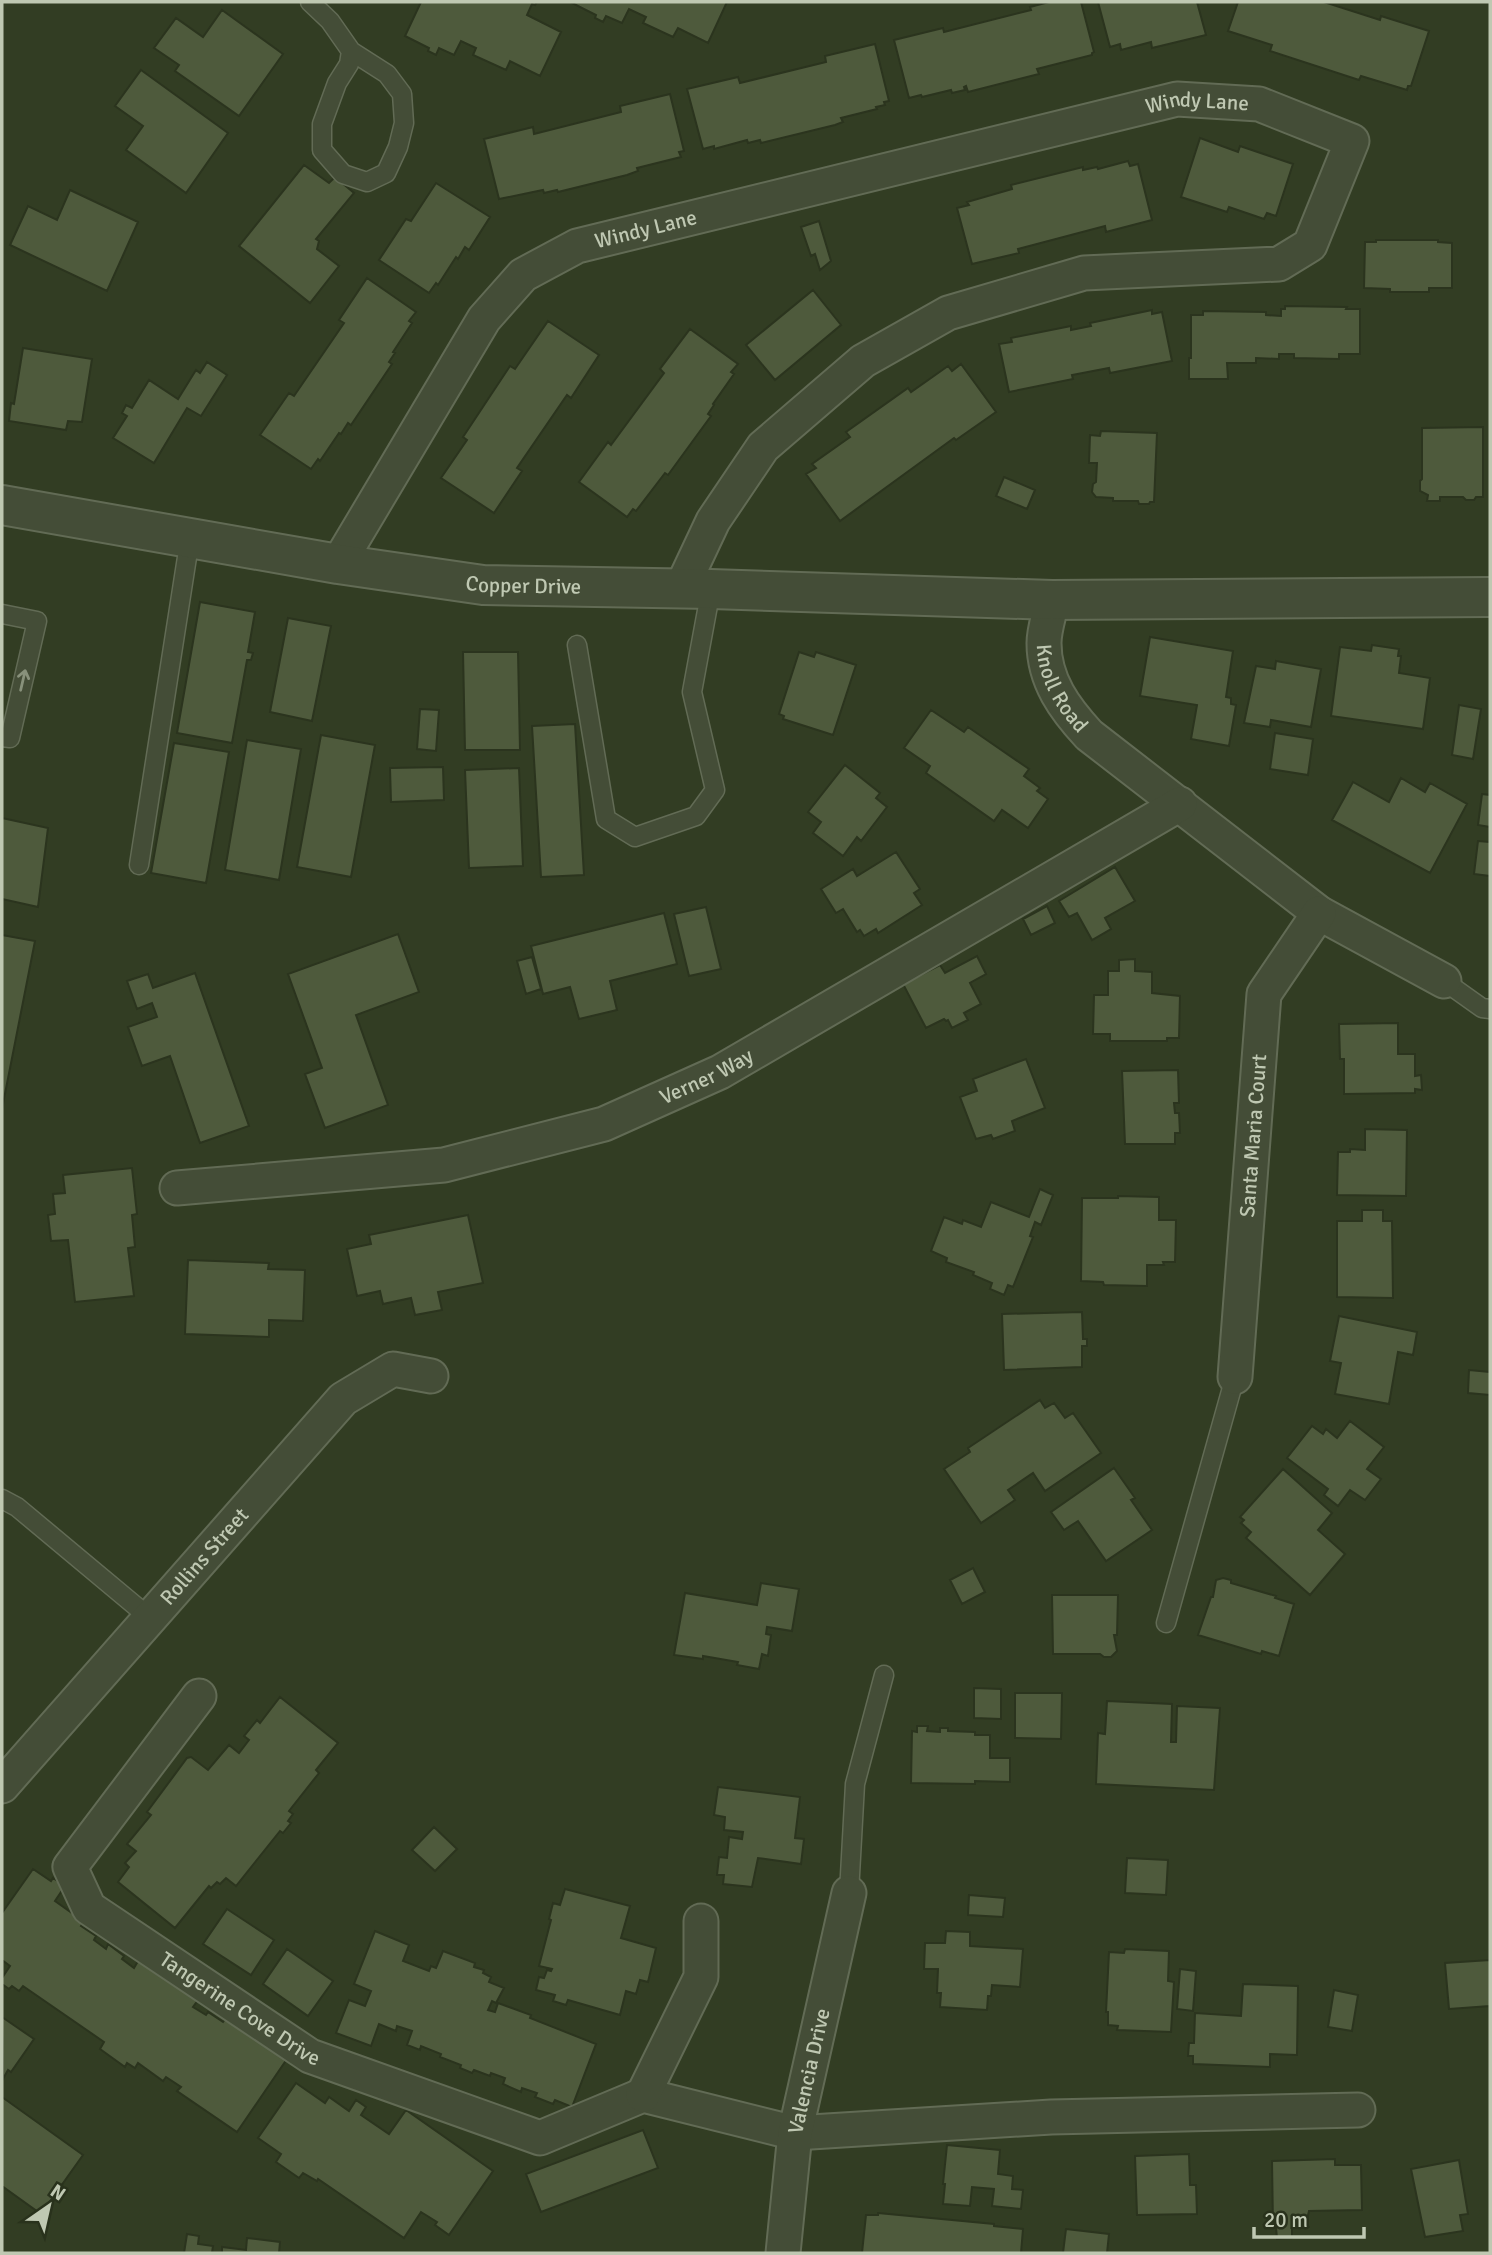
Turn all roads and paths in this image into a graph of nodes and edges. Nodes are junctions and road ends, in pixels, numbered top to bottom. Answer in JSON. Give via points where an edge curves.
{"nodes":[{"id":1,"x":310,"y":2,"type":"edge"},
{"id":2,"x":351,"y":51,"type":"junction"},
{"id":3,"x":2,"y":505,"type":"edge"},
{"id":4,"x":190,"y":538,"type":"junction"},
{"id":5,"x":338,"y":564,"type":"junction"},
{"id":6,"x":696,"y":589,"type":"junction"},
{"id":7,"x":1490,"y":597,"type":"edge"},
{"id":8,"x":1052,"y":600,"type":"junction"},
{"id":9,"x":2,"y":614,"type":"edge"},
{"id":10,"x":577,"y":645,"type":"dead end"},
{"id":11,"x":2,"y":737,"type":"edge"},
{"id":12,"x":1180,"y":804,"type":"junction"},
{"id":13,"x":139,"y":865,"type":"dead end"},
{"id":14,"x":1319,"y":913,"type":"junction"},
{"id":15,"x":1444,"y":981,"type":"joint"},
{"id":16,"x":1490,"y":1009,"type":"edge"},
{"id":17,"x":177,"y":1188,"type":"dead end"},
{"id":18,"x":432,"y":1376,"type":"dead end"},
{"id":19,"x":1235,"y":1377,"type":"joint"},
{"id":20,"x":2,"y":1499,"type":"edge"},
{"id":21,"x":150,"y":1618,"type":"junction"},
{"id":22,"x":1166,"y":1623,"type":"dead end"},
{"id":23,"x":884,"y":1675,"type":"dead end"},
{"id":24,"x":199,"y":1696,"type":"dead end"},
{"id":25,"x":2,"y":1786,"type":"edge"},
{"id":26,"x":849,"y":1893,"type":"joint"},
{"id":27,"x":701,"y":1921,"type":"dead end"},
{"id":28,"x":643,"y":2095,"type":"junction"},
{"id":29,"x":1358,"y":2110,"type":"dead end"},
{"id":30,"x":795,"y":2133,"type":"junction"},
{"id":31,"x":783,"y":2253,"type":"edge"}],
"edges":[{"from":1,"to":2,"type":"lane"},
{"from":2,"to":2,"type":"lane","via":[[322,124],[323,150],[343,174],[367,182],[386,173],[398,148],[404,123],[402,94],[387,74]]},
{"from":3,"to":4,"type":"street","name":"Copper Drive"},
{"from":4,"to":5,"type":"street","name":"Copper Drive"},
{"from":4,"to":13,"type":"lane"},
{"from":5,"to":6,"type":"street","name":"Copper Drive","via":[[483,585]]},
{"from":5,"to":6,"type":"street","name":"Windy Lane","via":[[484,319],[523,275],[576,246],[1177,99],[1259,104],[1352,142],[1310,245],[1279,264],[1084,273],[948,313],[863,361],[763,447],[713,521]]},
{"from":6,"to":8,"type":"street","name":"Copper Drive"},
{"from":6,"to":10,"type":"lane","via":[[692,692],[715,790],[696,816],[635,837],[606,819]]},
{"from":7,"to":8,"type":"street"},
{"from":8,"to":12,"type":"street","name":"Knoll Road","via":[[1044,641],[1047,671],[1064,708],[1089,735]]},
{"from":11,"to":9,"type":"lane","one_way":true,"via":[[10,738],[37,621]]},
{"from":12,"to":14,"type":"street","name":"Knoll Road"},
{"from":12,"to":17,"type":"street","name":"Verner Way","via":[[720,1072],[604,1124],[444,1165]]},
{"from":14,"to":15,"type":"street","name":"Knoll Road"},
{"from":14,"to":19,"type":"street","name":"Santa Maria Court","via":[[1264,995]]},
{"from":15,"to":16,"type":"lane"},
{"from":18,"to":21,"type":"street","name":"Rollins Street","via":[[393,1369],[343,1399]]},
{"from":19,"to":22,"type":"lane"},
{"from":20,"to":21,"type":"lane"},
{"from":21,"to":25,"type":"street","name":"Rollins Street"},
{"from":23,"to":26,"type":"lane","via":[[855,1784]]},
{"from":24,"to":28,"type":"street","name":"Tangerine Cove Drive","via":[[70,1867],[89,1908],[310,2056],[540,2138]]},
{"from":26,"to":30,"type":"street","name":"Valencia Drive"},
{"from":27,"to":28,"type":"street","via":[[701,1978]]},
{"from":28,"to":30,"type":"street"},
{"from":29,"to":30,"type":"street","via":[[1051,2117]]},
{"from":30,"to":31,"type":"street","name":"Valencia Drive"}]}
